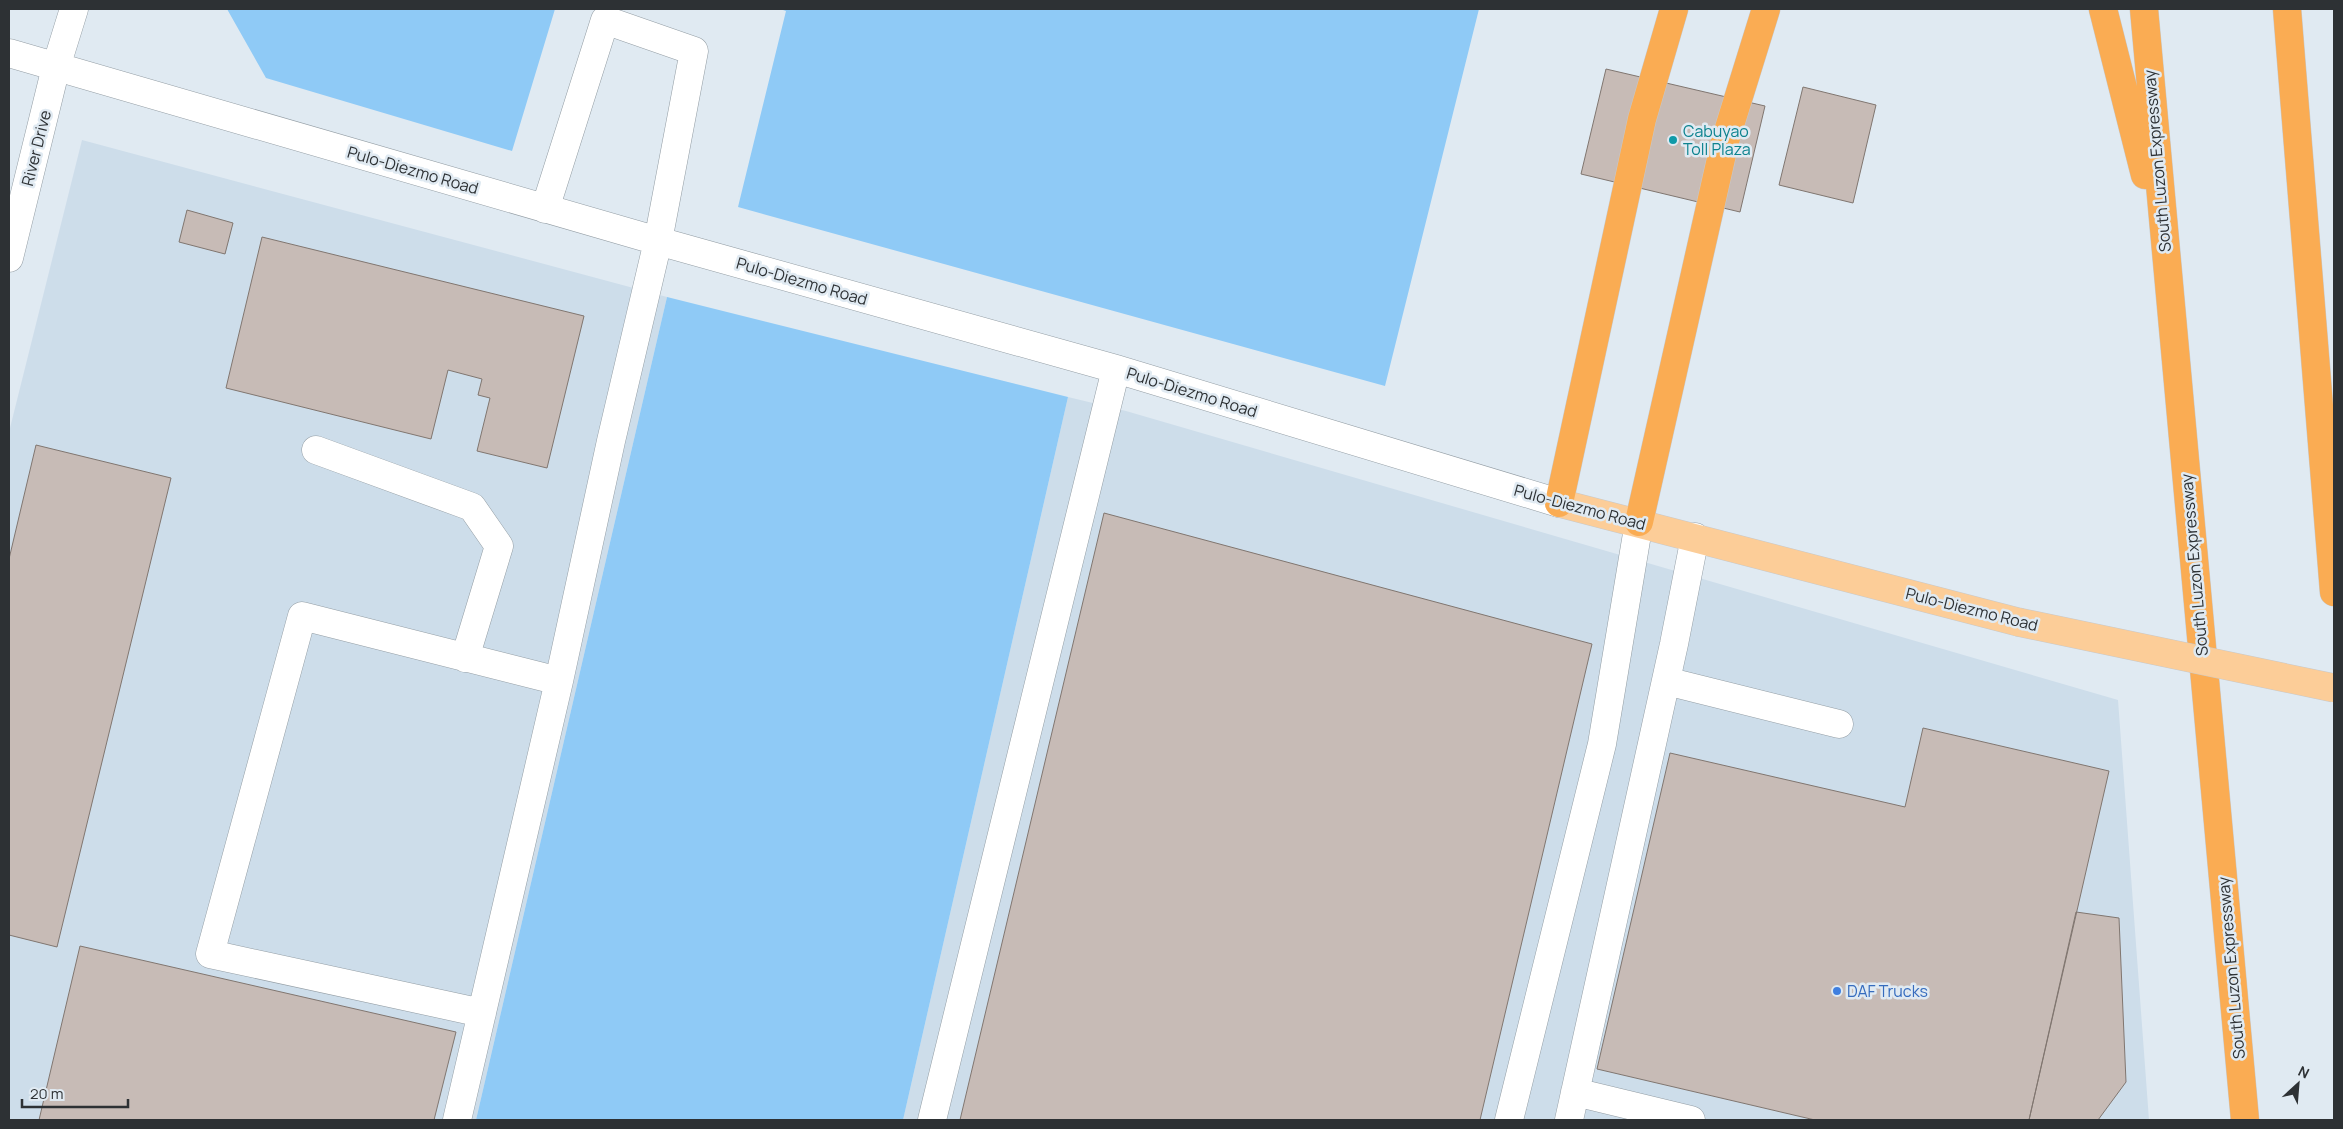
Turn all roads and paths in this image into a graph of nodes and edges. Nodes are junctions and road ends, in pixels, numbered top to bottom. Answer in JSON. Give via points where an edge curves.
{"nodes":[{"id":1,"x":74,"y":9,"type":"edge"},
{"id":2,"x":1674,"y":9,"type":"edge"},
{"id":3,"x":1766,"y":9,"type":"edge"},
{"id":4,"x":2103,"y":9,"type":"edge"},
{"id":5,"x":2144,"y":9,"type":"edge"},
{"id":6,"x":2287,"y":9,"type":"edge"},
{"id":7,"x":9,"y":53,"type":"edge"},
{"id":8,"x":56,"y":67,"type":"junction"},
{"id":9,"x":545,"y":208,"type":"junction"},
{"id":10,"x":658,"y":241,"type":"junction"},
{"id":11,"x":2166,"y":256,"type":"junction"},
{"id":12,"x":9,"y":258,"type":"edge"},
{"id":13,"x":1116,"y":369,"type":"junction"},
{"id":14,"x":316,"y":450,"type":"dead end"},
{"id":15,"x":1559,"y":502,"type":"junction"},
{"id":16,"x":1638,"y":522,"type":"junction"},
{"id":17,"x":1695,"y":538,"type":"junction"},
{"id":18,"x":2334,"y":592,"type":"edge"},
{"id":19,"x":465,"y":658,"type":"junction"},
{"id":20,"x":559,"y":681,"type":"junction"},
{"id":21,"x":1666,"y":681,"type":"junction"},
{"id":22,"x":2334,"y":688,"type":"edge"},
{"id":23,"x":1839,"y":724,"type":"dead end"},
{"id":24,"x":482,"y":1013,"type":"junction"},
{"id":25,"x":1576,"y":1092,"type":"junction"},
{"id":26,"x":456,"y":1120,"type":"edge"},
{"id":27,"x":932,"y":1120,"type":"edge"},
{"id":28,"x":1509,"y":1120,"type":"edge"},
{"id":29,"x":1569,"y":1120,"type":"edge"},
{"id":30,"x":1691,"y":1120,"type":"edge"},
{"id":31,"x":2244,"y":1120,"type":"edge"}],
"edges":[{"from":1,"to":8,"type":"street","name":"River Drive"},
{"from":2,"to":15,"type":"highway","via":[[1642,119]]},
{"from":3,"to":16,"type":"highway","via":[[1725,141]]},
{"from":4,"to":11,"type":"highway"},
{"from":5,"to":11,"type":"highway","name":"South Luzon Expressway"},
{"from":6,"to":18,"type":"highway"},
{"from":7,"to":8,"type":"street","name":"Pulo-Diezmo Road"},
{"from":8,"to":9,"type":"street","name":"Pulo-Diezmo Road"},
{"from":8,"to":12,"type":"street","name":"River Drive"},
{"from":9,"to":10,"type":"street","name":"Pulo-Diezmo Road"},
{"from":9,"to":10,"type":"street","via":[[606,20],[694,51]]},
{"from":10,"to":13,"type":"street","name":"Pulo-Diezmo Road"},
{"from":10,"to":20,"type":"street"},
{"from":11,"to":31,"type":"highway","name":"South Luzon Expressway"},
{"from":13,"to":15,"type":"street","name":"Pulo-Diezmo Road"},
{"from":13,"to":27,"type":"street"},
{"from":14,"to":19,"type":"street","via":[[472,507],[499,546]]},
{"from":15,"to":16,"type":"main road","name":"Pulo-Diezmo Road"},
{"from":16,"to":17,"type":"main road","name":"Pulo-Diezmo Road"},
{"from":16,"to":28,"type":"street","via":[[1602,744]]},
{"from":17,"to":21,"type":"street"},
{"from":17,"to":22,"type":"main road","name":"Pulo-Diezmo Road","bridge":true,"via":[[2018,622]]},
{"from":19,"to":20,"type":"street"},
{"from":19,"to":24,"type":"street","via":[[302,616],[210,954]]},
{"from":20,"to":24,"type":"street"},
{"from":21,"to":23,"type":"street"},
{"from":21,"to":25,"type":"street"},
{"from":24,"to":26,"type":"street"},
{"from":25,"to":29,"type":"street"},
{"from":25,"to":30,"type":"street"}]}
